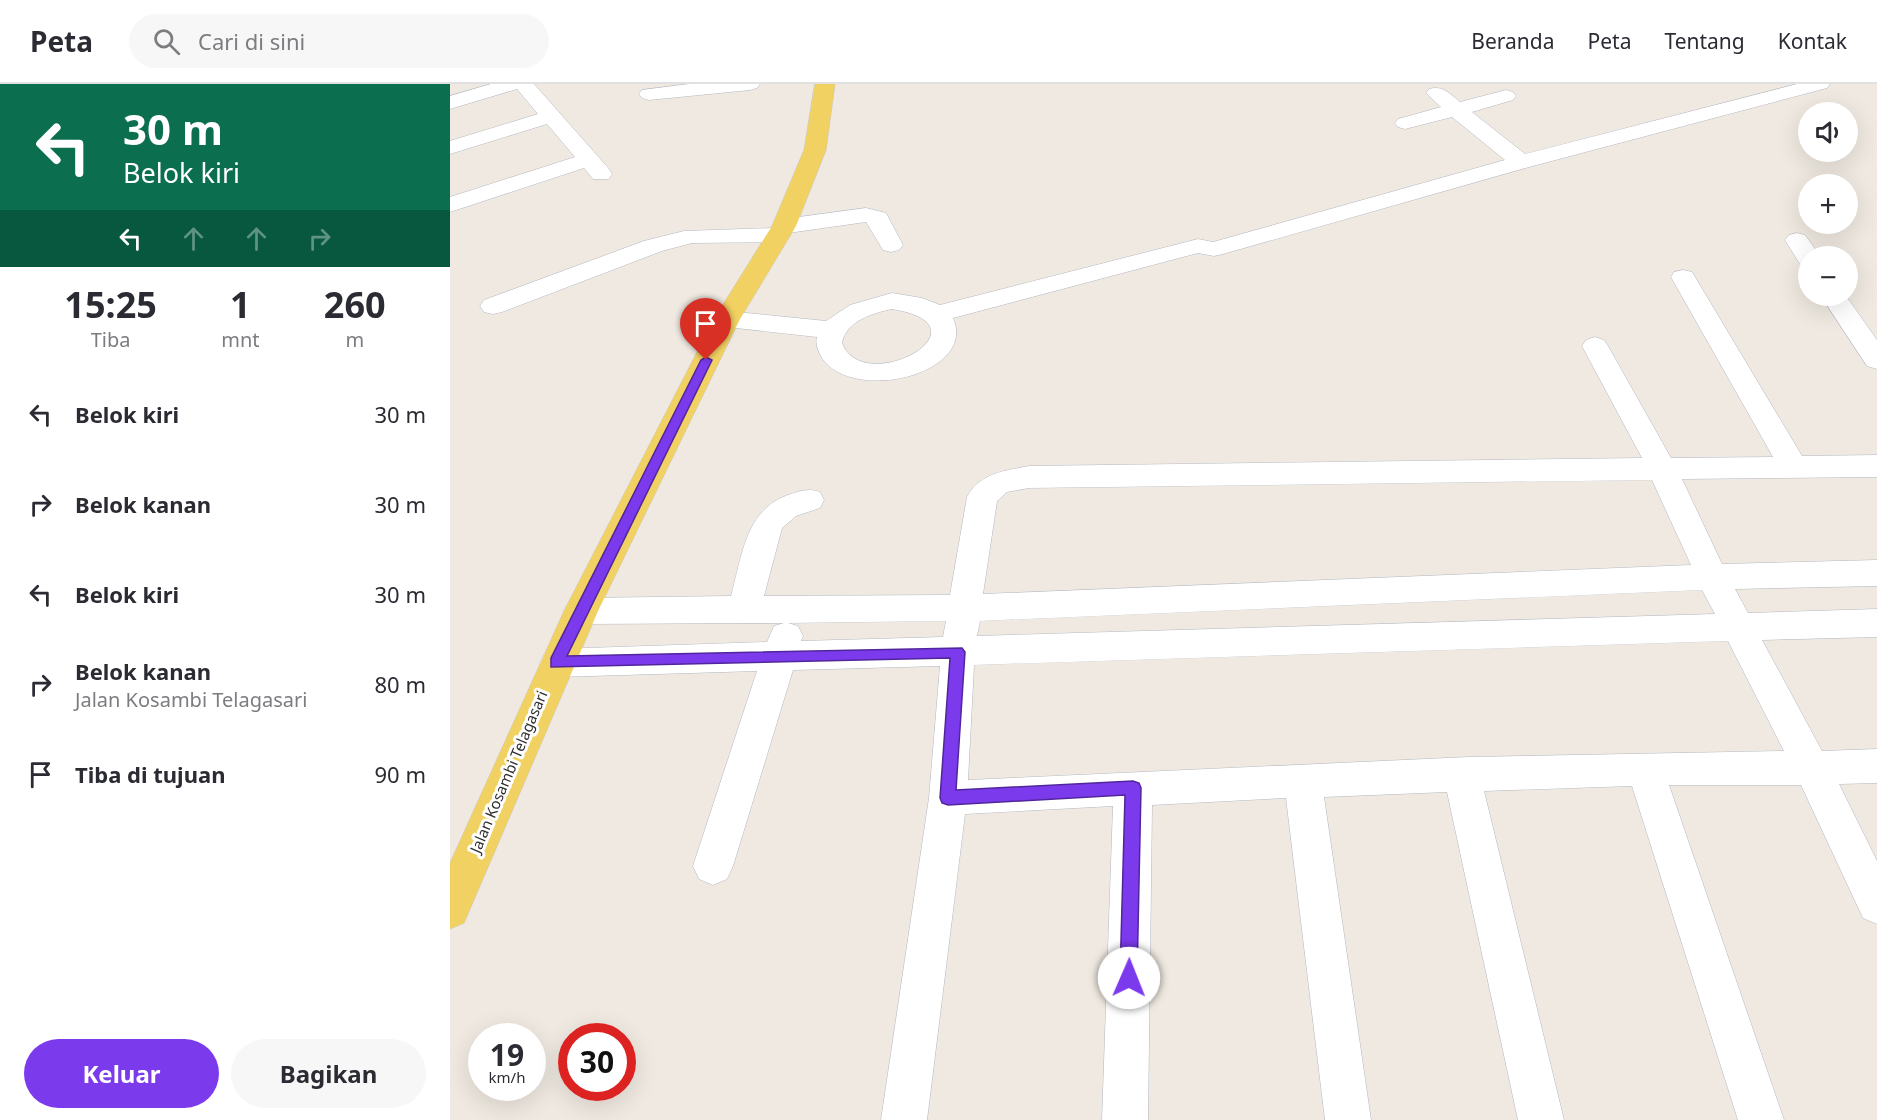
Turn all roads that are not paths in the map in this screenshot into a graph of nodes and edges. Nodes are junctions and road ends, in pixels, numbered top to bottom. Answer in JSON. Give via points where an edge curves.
{"nodes":[{"id":1,"x":512,"y":84,"type":"edge"},
{"id":2,"x":523,"y":84,"type":"edge"},
{"id":3,"x":750,"y":84,"type":"edge"},
{"id":4,"x":825,"y":84,"type":"edge"},
{"id":5,"x":1820,"y":84,"type":"edge"},
{"id":6,"x":1436,"y":93,"type":"dead end"},
{"id":7,"x":649,"y":94,"type":"dead end"},
{"id":8,"x":1506,"y":96,"type":"dead end"},
{"id":9,"x":450,"y":103,"type":"edge"},
{"id":10,"x":1456,"y":109,"type":"junction"},
{"id":11,"x":549,"y":117,"type":"junction"},
{"id":12,"x":1405,"y":123,"type":"dead end"},
{"id":13,"x":450,"y":148,"type":"edge"},
{"id":14,"x":1521,"y":162,"type":"junction"},
{"id":15,"x":450,"y":205,"type":"edge"},
{"id":16,"x":781,"y":230,"type":"junction"},
{"id":17,"x":891,"y":244,"type":"dead end"},
{"id":18,"x":1683,"y":277,"type":"dead end"},
{"id":19,"x":493,"y":306,"type":"dead end"},
{"id":20,"x":1845,"y":306,"type":"edge"},
{"id":21,"x":727,"y":319,"type":"junction"},
{"id":22,"x":941,"y":321,"type":"junction"},
{"id":23,"x":1864,"y":322,"type":"edge"},
{"id":24,"x":834,"y":330,"type":"junction"},
{"id":25,"x":1595,"y":346,"type":"dead end"},
{"id":26,"x":1877,"y":360,"type":"edge"},
{"id":27,"x":1877,"y":466,"type":"edge"},
{"id":28,"x":1795,"y":469,"type":"junction"},
{"id":29,"x":1663,"y":470,"type":"junction"},
{"id":30,"x":809,"y":500,"type":"dead end"},
{"id":31,"x":1877,"y":573,"type":"edge"},
{"id":32,"x":1712,"y":577,"type":"junction"},
{"id":33,"x":964,"y":608,"type":"junction"},
{"id":34,"x":796,"y":610,"type":"junction"},
{"id":35,"x":581,"y":611,"type":"junction"},
{"id":36,"x":742,"y":611,"type":"junction"},
{"id":37,"x":1877,"y":623,"type":"edge"},
{"id":38,"x":1740,"y":627,"type":"junction"},
{"id":39,"x":957,"y":652,"type":"junction"},
{"id":40,"x":780,"y":655,"type":"junction"},
{"id":41,"x":556,"y":663,"type":"junction"},
{"id":42,"x":1877,"y":766,"type":"edge"},
{"id":43,"x":1645,"y":769,"type":"junction"},
{"id":44,"x":1812,"y":769,"type":"junction"},
{"id":45,"x":1462,"y":776,"type":"junction"},
{"id":46,"x":1303,"y":782,"type":"junction"},
{"id":47,"x":1133,"y":788,"type":"junction"},
{"id":48,"x":948,"y":798,"type":"junction"},
{"id":49,"x":713,"y":866,"type":"dead end"},
{"id":50,"x":1877,"y":904,"type":"edge"},
{"id":51,"x":450,"y":909,"type":"edge"},
{"id":52,"x":904,"y":1120,"type":"edge"},
{"id":53,"x":1125,"y":1120,"type":"edge"},
{"id":54,"x":1348,"y":1120,"type":"edge"},
{"id":55,"x":1541,"y":1120,"type":"edge"},
{"id":56,"x":1761,"y":1120,"type":"edge"}],
"edges":[{"from":1,"to":9,"type":"street"},
{"from":2,"to":11,"type":"street"},
{"from":3,"to":7,"type":"street"},
{"from":4,"to":16,"type":"main road","name":"Jalan Kosambi Telagasari","via":[[815,150]]},
{"from":5,"to":14,"type":"street"},
{"from":6,"to":10,"type":"street"},
{"from":8,"to":10,"type":"street"},
{"from":10,"to":12,"type":"street"},
{"from":10,"to":14,"type":"street"},
{"from":11,"to":13,"type":"street"},
{"from":11,"to":15,"type":"street","via":[[595,167]]},
{"from":14,"to":22,"type":"street","via":[[1214,249],[1205,260]]},
{"from":16,"to":17,"type":"street","via":[[866,215],[878,218]]},
{"from":16,"to":19,"type":"street","via":[[692,236],[653,246]]},
{"from":16,"to":21,"type":"main road","name":"Jalan Kosambi Telagasari"},
{"from":18,"to":28,"type":"street"},
{"from":20,"to":23,"type":"street"},
{"from":21,"to":24,"type":"street"},
{"from":21,"to":35,"type":"main road","name":"Jalan Kosambi Telagasari"},
{"from":22,"to":24,"type":"street","via":[[929,308],[892,301],[853,312]]},
{"from":22,"to":24,"type":"street","via":[[943,342],[933,355],[916,366],[873,374],[838,362],[831,350]]},
{"from":23,"to":26,"type":"street"},
{"from":25,"to":29,"type":"street"},
{"from":27,"to":28,"type":"street"},
{"from":28,"to":29,"type":"street"},
{"from":29,"to":32,"type":"street"},
{"from":29,"to":33,"type":"street","via":[[1011,478],[982,496]]},
{"from":30,"to":36,"type":"street","via":[[784,508],[768,523]]},
{"from":31,"to":32,"type":"street"},
{"from":32,"to":33,"type":"street"},
{"from":32,"to":38,"type":"street"},
{"from":33,"to":34,"type":"street"},
{"from":33,"to":39,"type":"street"},
{"from":34,"to":36,"type":"street"},
{"from":34,"to":40,"type":"street"},
{"from":35,"to":36,"type":"street"},
{"from":35,"to":41,"type":"main road","name":"Jalan Kosambi Telagasari"},
{"from":37,"to":38,"type":"street"},
{"from":38,"to":39,"type":"street"},
{"from":38,"to":44,"type":"street"},
{"from":39,"to":40,"type":"street"},
{"from":39,"to":48,"type":"street"},
{"from":40,"to":41,"type":"street"},
{"from":40,"to":49,"type":"street"},
{"from":41,"to":51,"type":"main road","name":"Jalan Kosambi Telagasari"},
{"from":42,"to":44,"type":"street"},
{"from":43,"to":44,"type":"street"},
{"from":43,"to":45,"type":"street"},
{"from":43,"to":56,"type":"street"},
{"from":44,"to":50,"type":"street"},
{"from":45,"to":46,"type":"street"},
{"from":45,"to":55,"type":"street"},
{"from":46,"to":47,"type":"street"},
{"from":46,"to":54,"type":"street"},
{"from":47,"to":48,"type":"street"},
{"from":47,"to":53,"type":"street"},
{"from":48,"to":52,"type":"street"}]}
